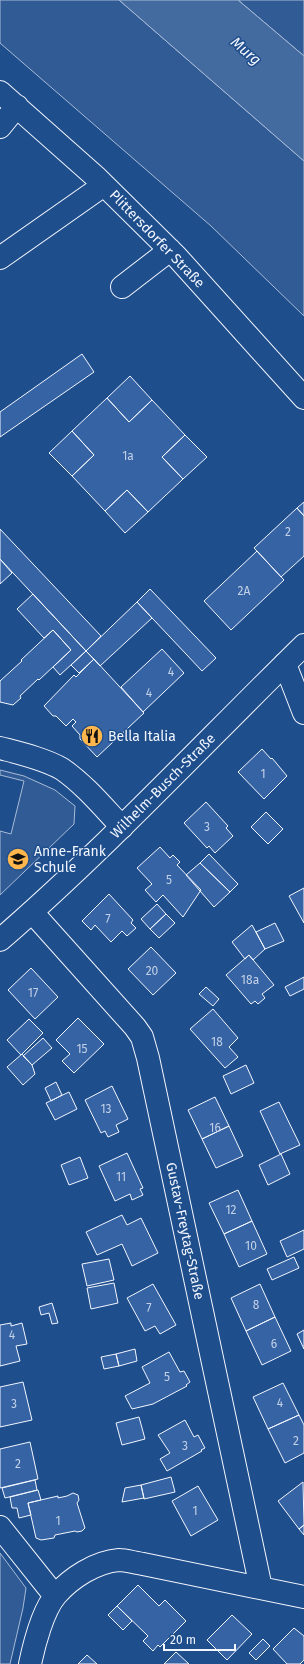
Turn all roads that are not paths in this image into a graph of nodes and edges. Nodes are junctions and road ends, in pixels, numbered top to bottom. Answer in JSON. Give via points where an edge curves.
{"nodes":[{"id":1,"x":0,"y":92,"type":"edge"},
{"id":2,"x":17,"y":106,"type":"junction"},
{"id":3,"x":0,"y":127,"type":"edge"},
{"id":4,"x":104,"y":185,"type":"junction"},
{"id":5,"x":170,"y":250,"type":"junction"},
{"id":6,"x":0,"y":258,"type":"edge"},
{"id":7,"x":122,"y":287,"type":"dead end"},
{"id":8,"x":304,"y":398,"type":"edge"},
{"id":9,"x":304,"y":645,"type":"edge"},
{"id":10,"x":285,"y":664,"type":"junction"},
{"id":11,"x":304,"y":713,"type":"edge"},
{"id":12,"x":0,"y":748,"type":"edge"},
{"id":13,"x":122,"y":827,"type":"junction"},
{"id":14,"x":32,"y":912,"type":"junction"},
{"id":15,"x":0,"y":940,"type":"edge"},
{"id":16,"x":0,"y":1527,"type":"edge"},
{"id":17,"x":261,"y":1588,"type":"junction"},
{"id":18,"x":55,"y":1596,"type":"junction"},
{"id":19,"x":304,"y":1597,"type":"edge"},
{"id":20,"x":30,"y":1664,"type":"edge"}],
"edges":[{"from":1,"to":2,"type":"street","name":"Plittersdorfer Straße"},
{"from":2,"to":3,"type":"street"},
{"from":2,"to":4,"type":"street","name":"Plittersdorfer Straße"},
{"from":4,"to":5,"type":"street","name":"Plittersdorfer Straße"},
{"from":4,"to":6,"type":"street"},
{"from":5,"to":7,"type":"street"},
{"from":5,"to":8,"type":"street","name":"Plittersdorfer Straße"},
{"from":9,"to":10,"type":"street","name":"Wilhelm-Busch-Straße"},
{"from":10,"to":11,"type":"street"},
{"from":10,"to":13,"type":"street","name":"Wilhelm-Busch-Straße"},
{"from":12,"to":13,"type":"street","via":[[28,755],[61,769],[85,787]]},
{"from":13,"to":14,"type":"street","name":"Wilhelm-Busch-Straße"},
{"from":14,"to":15,"type":"street","name":"Wilhelm-Busch-Straße"},
{"from":14,"to":17,"type":"street","name":"Gustav-Freytag-Straße","via":[[142,1037]]},
{"from":16,"to":18,"type":"street"},
{"from":17,"to":18,"type":"street","via":[[119,1560],[94,1567],[74,1578]]},
{"from":17,"to":19,"type":"street"},
{"from":18,"to":20,"type":"street","via":[[40,1625]]}]}
